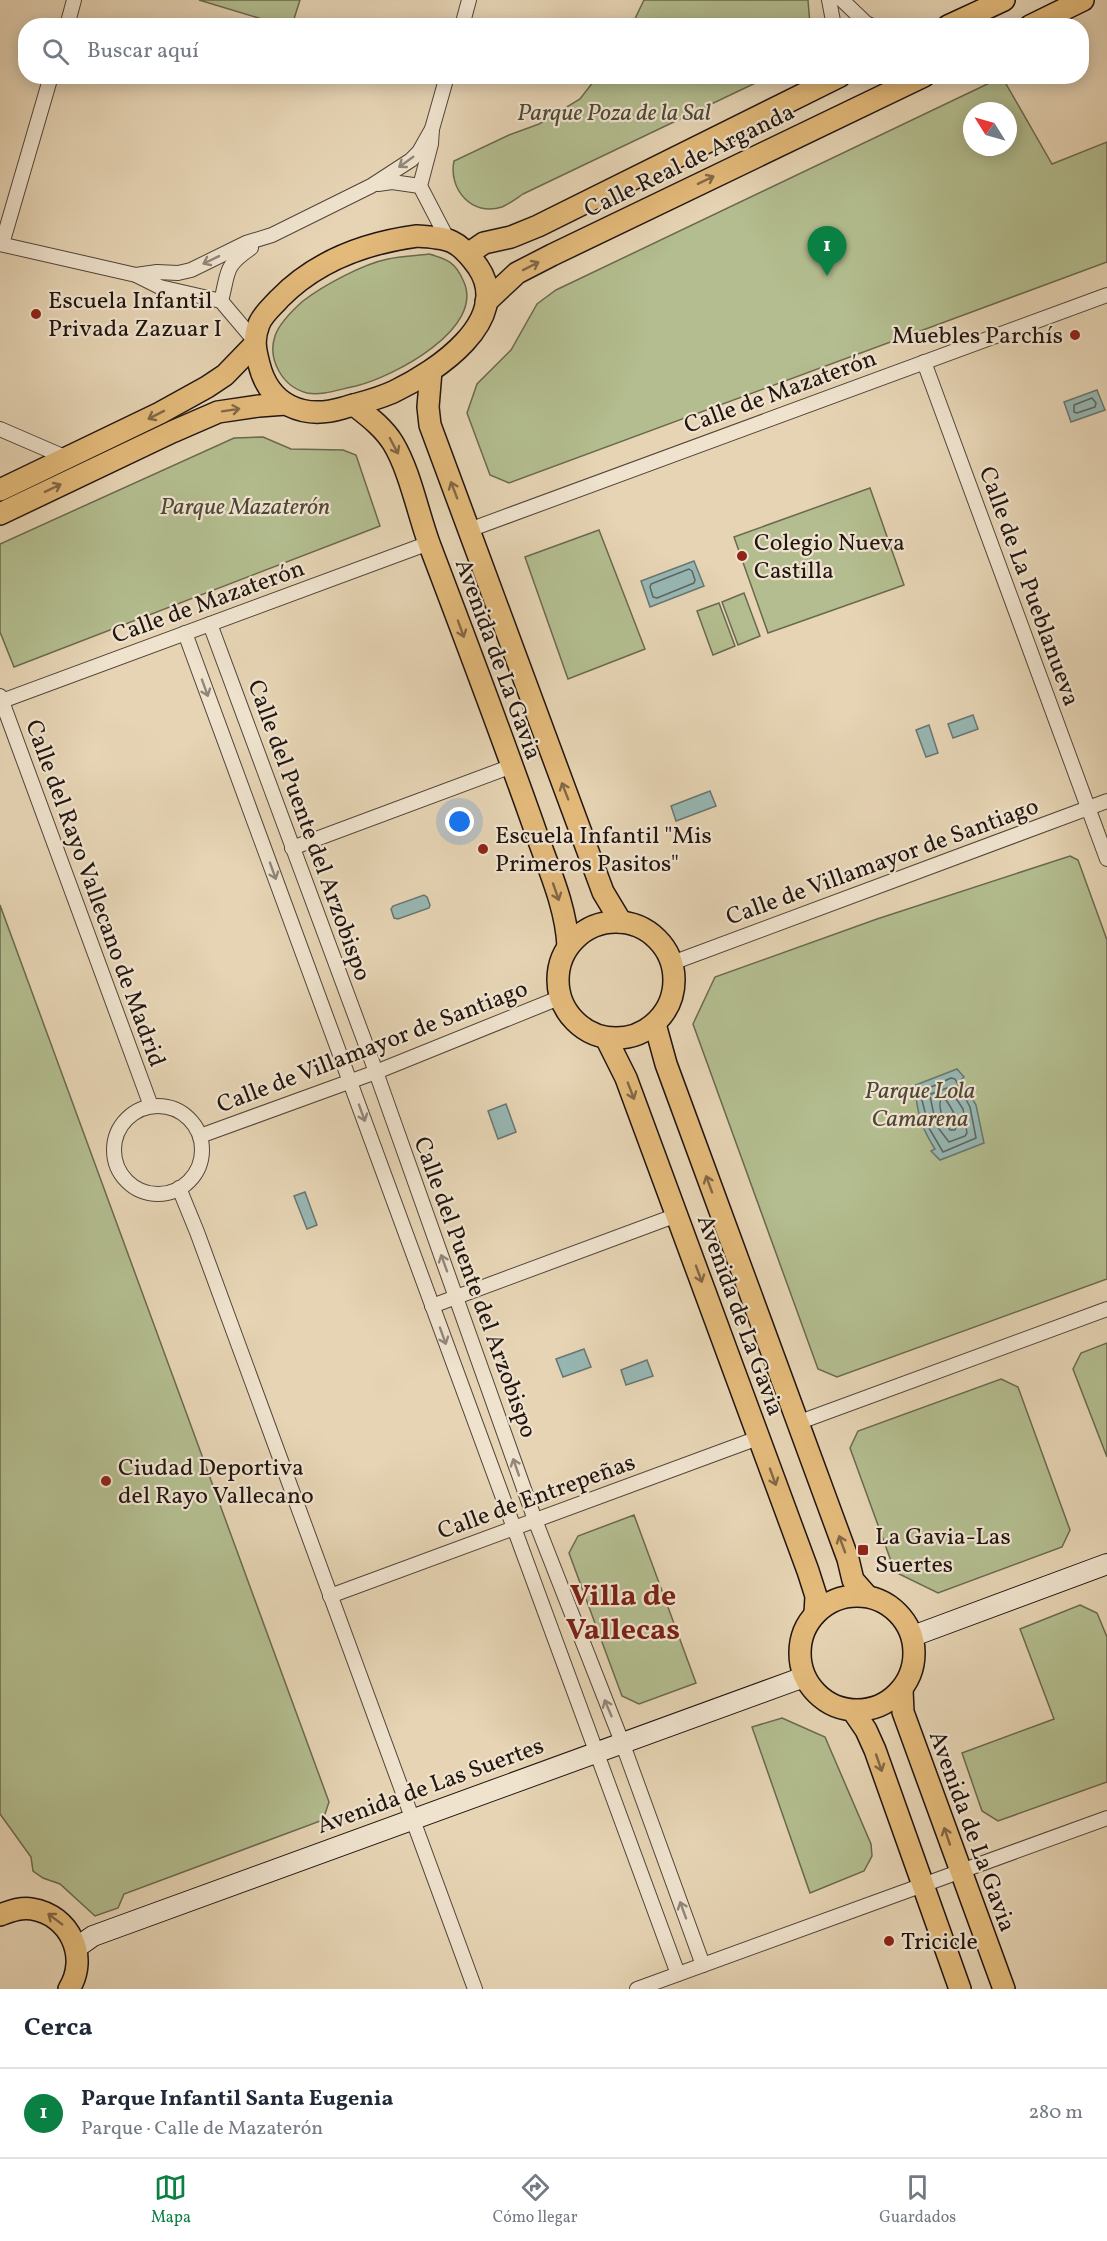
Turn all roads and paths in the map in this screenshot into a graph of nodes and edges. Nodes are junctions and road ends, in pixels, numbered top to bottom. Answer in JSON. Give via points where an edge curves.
{"nodes":[{"id":1,"x":74,"y":0,"type":"edge"},
{"id":2,"x":469,"y":0,"type":"edge"},
{"id":3,"x":829,"y":0,"type":"edge"},
{"id":4,"x":842,"y":0,"type":"edge"},
{"id":5,"x":1004,"y":0,"type":"edge"},
{"id":6,"x":1083,"y":0,"type":"edge"},
{"id":7,"x":69,"y":18,"type":"edge"},
{"id":8,"x":464,"y":18,"type":"edge"},
{"id":9,"x":832,"y":18,"type":"edge"},
{"id":10,"x":861,"y":18,"type":"edge"},
{"id":11,"x":965,"y":18,"type":"edge"},
{"id":12,"x":1046,"y":18,"type":"edge"},
{"id":13,"x":49,"y":84,"type":"edge"},
{"id":14,"x":445,"y":84,"type":"edge"},
{"id":15,"x":814,"y":84,"type":"edge"},
{"id":16,"x":907,"y":84,"type":"edge"},
{"id":17,"x":432,"y":129,"type":"junction"},
{"id":18,"x":371,"y":186,"type":"junction"},
{"id":19,"x":420,"y":186,"type":"junction"},
{"id":20,"x":265,"y":238,"type":"junction"},
{"id":21,"x":447,"y":238,"type":"junction"},
{"id":22,"x":1,"y":244,"type":"edge"},
{"id":23,"x":468,"y":254,"type":"junction"},
{"id":24,"x":136,"y":275,"type":"junction"},
{"id":25,"x":1107,"y":295,"type":"edge"},
{"id":26,"x":221,"y":301,"type":"junction"},
{"id":27,"x":486,"y":302,"type":"junction"},
{"id":28,"x":254,"y":343,"type":"junction"},
{"id":29,"x":924,"y":362,"type":"junction"},
{"id":30,"x":430,"y":371,"type":"junction"},
{"id":31,"x":286,"y":404,"type":"junction"},
{"id":32,"x":354,"y":405,"type":"junction"},
{"id":33,"x":0,"y":429,"type":"edge"},
{"id":34,"x":67,"y":458,"type":"junction"},
{"id":35,"x":0,"y":490,"type":"edge"},
{"id":36,"x":0,"y":514,"type":"edge"},
{"id":37,"x":469,"y":530,"type":"junction"},
{"id":38,"x":429,"y":543,"type":"junction"},
{"id":39,"x":210,"y":624,"type":"junction"},
{"id":40,"x":185,"y":633,"type":"junction"},
{"id":41,"x":1,"y":698,"type":"edge"},
{"id":42,"x":512,"y":766,"type":"junction"},
{"id":43,"x":1107,"y":801,"type":"edge"},
{"id":44,"x":1088,"y":808,"type":"junction"},
{"id":45,"x":292,"y":848,"type":"junction"},
{"id":46,"x":1107,"y":859,"type":"edge"},
{"id":47,"x":621,"y":922,"type":"junction"},
{"id":48,"x":568,"y":946,"type":"junction"},
{"id":49,"x":672,"y":963,"type":"junction"},
{"id":50,"x":559,"y":998,"type":"junction"},
{"id":51,"x":655,"y":1024,"type":"junction"},
{"id":52,"x":606,"y":1038,"type":"junction"},
{"id":53,"x":376,"y":1072,"type":"junction"},
{"id":54,"x":350,"y":1082,"type":"junction"},
{"id":55,"x":150,"y":1106,"type":"junction"},
{"id":56,"x":200,"y":1136,"type":"junction"},
{"id":57,"x":179,"y":1188,"type":"junction"},
{"id":58,"x":677,"y":1215,"type":"junction"},
{"id":59,"x":456,"y":1296,"type":"junction"},
{"id":60,"x":432,"y":1306,"type":"junction"},
{"id":61,"x":1107,"y":1310,"type":"edge"},
{"id":62,"x":797,"y":1423,"type":"junction"},
{"id":63,"x":758,"y":1438,"type":"junction"},
{"id":64,"x":535,"y":1520,"type":"junction"},
{"id":65,"x":514,"y":1528,"type":"junction"},
{"id":66,"x":1107,"y":1564,"type":"edge"},
{"id":67,"x":330,"y":1596,"type":"junction"},
{"id":68,"x":867,"y":1596,"type":"junction"},
{"id":69,"x":815,"y":1614,"type":"junction"},
{"id":70,"x":913,"y":1636,"type":"junction"},
{"id":71,"x":804,"y":1677,"type":"junction"},
{"id":72,"x":902,"y":1690,"type":"junction"},
{"id":73,"x":853,"y":1711,"type":"junction"},
{"id":74,"x":622,"y":1742,"type":"junction"},
{"id":75,"x":596,"y":1752,"type":"junction"},
{"id":76,"x":413,"y":1818,"type":"junction"},
{"id":77,"x":1107,"y":1818,"type":"edge"},
{"id":78,"x":960,"y":1872,"type":"junction"},
{"id":79,"x":922,"y":1885,"type":"junction"},
{"id":80,"x":5,"y":1908,"type":"edge"},
{"id":81,"x":76,"y":1948,"type":"junction"},
{"id":82,"x":703,"y":1965,"type":"junction"},
{"id":83,"x":678,"y":1974,"type":"junction"},
{"id":84,"x":73,"y":1986,"type":"edge"},
{"id":85,"x":475,"y":1989,"type":"edge"},
{"id":86,"x":638,"y":1989,"type":"edge"},
{"id":87,"x":960,"y":1989,"type":"edge"},
{"id":88,"x":1004,"y":1989,"type":"edge"}],
"edges":[{"from":1,"to":7,"type":"street"},
{"from":2,"to":8,"type":"street"},
{"from":3,"to":9,"type":"street"},
{"from":4,"to":10,"type":"street"},
{"from":5,"to":11,"type":"main road"},
{"from":6,"to":12,"type":"main road"},
{"from":13,"to":22,"type":"street"},
{"from":14,"to":17,"type":"street"},
{"from":15,"to":23,"type":"main road","name":"Calle Real de Arganda","via":[[548,221],[511,237],[484,243]]},
{"from":27,"to":16,"type":"main road","name":"Calle Real de Arganda","one_way":true,"via":[[517,273]]},
{"from":17,"to":18,"type":"street","one_way":true,"via":[[411,160]]},
{"from":17,"to":19,"type":"street"},
{"from":18,"to":19,"type":"street","via":[[392,182]]},
{"from":18,"to":20,"type":"street"},
{"from":19,"to":21,"type":"street"},
{"from":20,"to":24,"type":"street","one_way":true,"via":[[191,270]]},
{"from":20,"to":26,"type":"street","via":[[231,265]]},
{"from":21,"to":23,"type":"main road"},
{"from":21,"to":28,"type":"main road","via":[[391,239],[364,246],[323,266],[291,287],[267,312]]},
{"from":22,"to":24,"type":"street"},
{"from":23,"to":27,"type":"main road","via":[[480,269]]},
{"from":24,"to":26,"type":"street","via":[[160,287]]},
{"from":25,"to":29,"type":"street","name":"Calle de Mazaterón"},
{"from":26,"to":28,"type":"street"},
{"from":27,"to":30,"type":"main road","via":[[482,319],[471,336]]},
{"from":28,"to":31,"type":"main road","via":[[262,378]]},
{"from":28,"to":34,"type":"main road","one_way":true,"via":[[225,375],[207,387]]},
{"from":29,"to":37,"type":"street","name":"Calle de Mazaterón"},
{"from":29,"to":44,"type":"street","name":"Calle de La Pueblanueva"},
{"from":30,"to":32,"type":"main road","via":[[393,392]]},
{"from":37,"to":30,"type":"main road","name":"Avenida de La Gavia","one_way":true,"via":[[430,425]]},
{"from":31,"to":32,"type":"main road","via":[[313,412]]},
{"from":36,"to":31,"type":"main road","one_way":true,"via":[[218,412]]},
{"from":32,"to":38,"type":"main road","name":"Avenida de La Gavia","one_way":true,"via":[[379,425],[393,444]]},
{"from":33,"to":34,"type":"street"},
{"from":34,"to":35,"type":"main road"},
{"from":47,"to":37,"type":"main road","name":"Avenida de La Gavia","one_way":true,"via":[[603,892]]},
{"from":38,"to":39,"type":"street","name":"Calle de Mazaterón"},
{"from":38,"to":42,"type":"main road","name":"Avenida de La Gavia","one_way":true},
{"from":39,"to":40,"type":"street","name":"Calle de Mazaterón"},
{"from":39,"to":45,"type":"street","name":"Calle del Puente del Arzobispo"},
{"from":40,"to":41,"type":"street","name":"Calle de Mazaterón"},
{"from":40,"to":54,"type":"street","name":"Calle del Puente del Arzobispo","one_way":true},
{"from":41,"to":55,"type":"street","name":"Calle del Rayo Vallecano de Madrid"},
{"from":42,"to":45,"type":"street"},
{"from":42,"to":48,"type":"main road","name":"Avenida de La Gavia","one_way":true,"via":[[567,926]]},
{"from":43,"to":44,"type":"street","name":"Calle de Villamayor de Santiago"},
{"from":44,"to":46,"type":"street","name":"Calle de La Pueblanueva"},
{"from":44,"to":49,"type":"street","name":"Calle de Villamayor de Santiago"},
{"from":45,"to":53,"type":"street","name":"Calle del Puente del Arzobispo"},
{"from":47,"to":48,"type":"main road","via":[[601,923]]},
{"from":47,"to":49,"type":"main road","via":[[653,935]]},
{"from":48,"to":50,"type":"main road","via":[[560,962]]},
{"from":49,"to":51,"type":"main road","via":[[674,985],[668,1006]]},
{"from":50,"to":52,"type":"main road","via":[[570,1017],[586,1031]]},
{"from":50,"to":53,"type":"street","name":"Calle de Villamayor de Santiago"},
{"from":51,"to":52,"type":"main road","via":[[623,1039]]},
{"from":62,"to":51,"type":"main road","name":"Avenida de La Gavia","one_way":true,"via":[[666,1064]]},
{"from":52,"to":58,"type":"main road","name":"Avenida de La Gavia","one_way":true,"via":[[626,1078]]},
{"from":53,"to":54,"type":"street","name":"Calle de Villamayor de Santiago"},
{"from":59,"to":53,"type":"street","name":"Calle del Puente del Arzobispo","one_way":true},
{"from":54,"to":56,"type":"street","name":"Calle de Villamayor de Santiago"},
{"from":54,"to":60,"type":"street","name":"Calle del Puente del Arzobispo","one_way":true},
{"from":55,"to":56,"type":"street","via":[[175,1109],[186,1115]]},
{"from":55,"to":57,"type":"street","via":[[128,1117],[120,1127],[114,1151],[116,1163],[133,1186],[146,1192],[160,1194]]},
{"from":56,"to":57,"type":"street","via":[[200,1162]]},
{"from":57,"to":67,"type":"street"},
{"from":58,"to":59,"type":"street"},
{"from":58,"to":63,"type":"main road","name":"Avenida de La Gavia","one_way":true},
{"from":59,"to":60,"type":"street"},
{"from":64,"to":59,"type":"street","name":"Calle del Puente del Arzobispo","one_way":true},
{"from":60,"to":65,"type":"street","name":"Calle del Puente del Arzobispo","one_way":true},
{"from":61,"to":62,"type":"street"},
{"from":68,"to":62,"type":"main road","name":"Avenida de La Gavia","one_way":true,"via":[[854,1580]]},
{"from":63,"to":64,"type":"street","name":"Calle de Entrepeñas"},
{"from":63,"to":69,"type":"main road","name":"Avenida de La Gavia","one_way":true,"via":[[808,1571],[816,1596]]},
{"from":64,"to":65,"type":"street","name":"Calle de Entrepeñas"},
{"from":74,"to":64,"type":"street","name":"Calle del Puente del Arzobispo","one_way":true},
{"from":65,"to":67,"type":"street","name":"Calle de Entrepeñas"},
{"from":65,"to":75,"type":"street","name":"Calle del Puente del Arzobispo"},
{"from":66,"to":70,"type":"main road"},
{"from":67,"to":76,"type":"street"},
{"from":68,"to":69,"type":"main road","via":[[846,1596]]},
{"from":68,"to":70,"type":"main road","via":[[895,1609]]},
{"from":69,"to":71,"type":"main road","via":[[800,1644]]},
{"from":70,"to":72,"type":"main road","via":[[912,1672]]},
{"from":71,"to":73,"type":"main road","via":[[825,1701]]},
{"from":71,"to":74,"type":"main road","name":"Avenida de Las Suertes"},
{"from":72,"to":73,"type":"main road","via":[[873,1709]]},
{"from":78,"to":72,"type":"main road","name":"Avenida de La Gavia","one_way":true,"via":[[903,1712]]},
{"from":73,"to":79,"type":"main road","one_way":true,"via":[[875,1750]]},
{"from":74,"to":75,"type":"main road","name":"Avenida de Las Suertes"},
{"from":82,"to":74,"type":"street","name":"Calle del Puente del Arzobispo","one_way":true},
{"from":75,"to":76,"type":"main road","name":"Avenida de Las Suertes"},
{"from":75,"to":83,"type":"street","name":"Calle del Puente del Arzobispo"},
{"from":76,"to":81,"type":"main road","name":"Avenida de Las Suertes","via":[[104,1932]]},
{"from":76,"to":85,"type":"street"},
{"from":77,"to":78,"type":"street"},
{"from":78,"to":79,"type":"street"},
{"from":78,"to":88,"type":"main road","name":"Avenida de La Gavia"},
{"from":79,"to":82,"type":"street"},
{"from":79,"to":87,"type":"main road"},
{"from":81,"to":80,"type":"main road","one_way":true,"via":[[70,1933],[46,1912]]},
{"from":81,"to":84,"type":"main road","via":[[78,1965]]},
{"from":82,"to":83,"type":"street"},
{"from":83,"to":86,"type":"street"}]}
